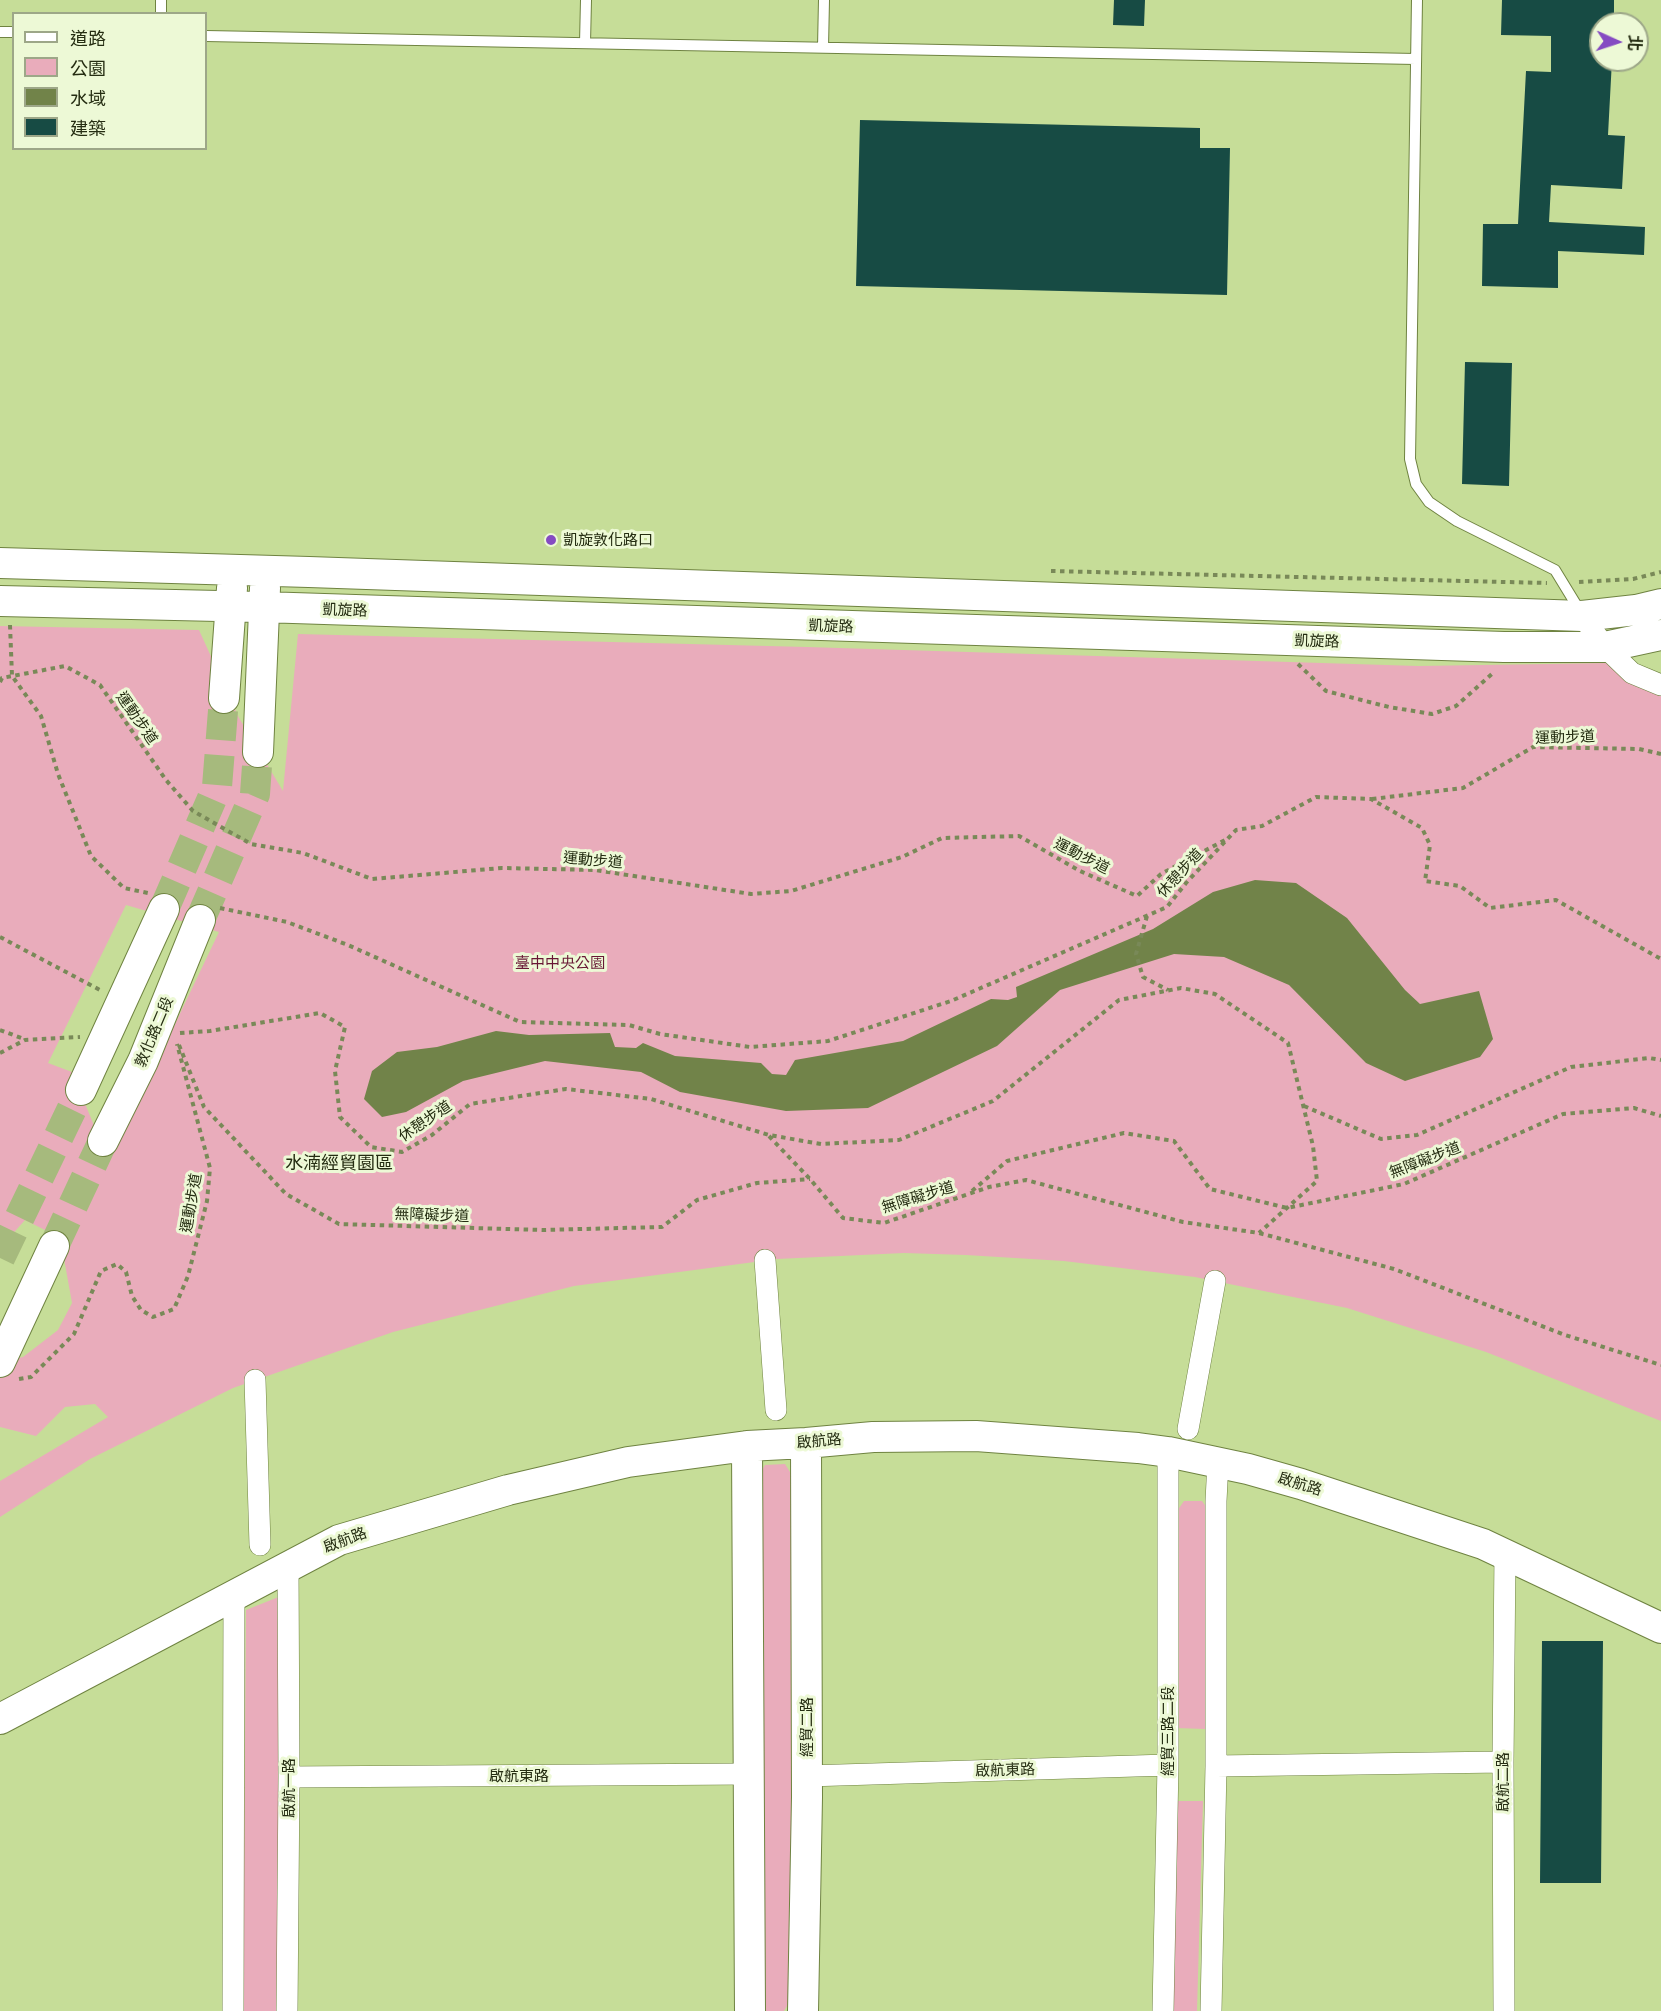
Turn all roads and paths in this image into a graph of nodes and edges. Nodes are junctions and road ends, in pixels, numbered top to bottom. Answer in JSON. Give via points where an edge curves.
{"nodes":[{"id":1,"x":586,"y":0,"type":"edge"},
{"id":2,"x":824,"y":0,"type":"edge"},
{"id":3,"x":1417,"y":0,"type":"edge"},
{"id":4,"x":207,"y":36,"type":"edge"},
{"id":5,"x":585,"y":43,"type":"junction"},
{"id":6,"x":823,"y":47,"type":"junction"},
{"id":7,"x":1416,"y":59,"type":"junction"},
{"id":8,"x":0,"y":564,"type":"edge"},
{"id":9,"x":234,"y":570,"type":"junction"},
{"id":10,"x":267,"y":570,"type":"junction"},
{"id":11,"x":5,"y":601,"type":"edge"},
{"id":12,"x":1661,"y":604,"type":"edge"},
{"id":13,"x":229,"y":607,"type":"junction"},
{"id":14,"x":262,"y":608,"type":"junction"},
{"id":15,"x":1582,"y":616,"type":"junction"},
{"id":16,"x":1661,"y":636,"type":"edge"},
{"id":17,"x":1605,"y":647,"type":"junction"},
{"id":18,"x":1295,"y":662,"type":"dead end"},
{"id":19,"x":1499,"y":668,"type":"dead end"},
{"id":20,"x":12,"y":676,"type":"junction"},
{"id":21,"x":0,"y":682,"type":"edge"},
{"id":22,"x":1661,"y":685,"type":"edge"},
{"id":23,"x":224,"y":698,"type":"tunnel mouth"},
{"id":24,"x":258,"y":752,"type":"tunnel mouth"},
{"id":25,"x":1661,"y":754,"type":"edge"},
{"id":26,"x":1371,"y":799,"type":"junction"},
{"id":27,"x":1228,"y":838,"type":"junction"},
{"id":28,"x":161,"y":902,"type":"joint"},
{"id":29,"x":209,"y":914,"type":"joint"},
{"id":30,"x":1148,"y":916,"type":"junction"},
{"id":31,"x":0,"y":937,"type":"edge"},
{"id":32,"x":1661,"y":959,"type":"edge"},
{"id":33,"x":1170,"y":990,"type":"junction"},
{"id":34,"x":122,"y":1000,"type":"junction"},
{"id":35,"x":166,"y":1027,"type":"junction"},
{"id":36,"x":0,"y":1030,"type":"edge"},
{"id":37,"x":106,"y":1036,"type":"junction"},
{"id":38,"x":25,"y":1040,"type":"junction"},
{"id":39,"x":0,"y":1053,"type":"edge"},
{"id":40,"x":1661,"y":1060,"type":"edge"},
{"id":41,"x":81,"y":1090,"type":"tunnel mouth"},
{"id":42,"x":1303,"y":1105,"type":"junction"},
{"id":43,"x":1661,"y":1116,"type":"edge"},
{"id":44,"x":769,"y":1135,"type":"junction"},
{"id":45,"x":103,"y":1141,"type":"tunnel mouth"},
{"id":46,"x":810,"y":1179,"type":"junction"},
{"id":47,"x":969,"y":1194,"type":"junction"},
{"id":48,"x":1287,"y":1208,"type":"junction"},
{"id":49,"x":1259,"y":1233,"type":"junction"},
{"id":50,"x":54,"y":1246,"type":"tunnel mouth"},
{"id":51,"x":765,"y":1260,"type":"dead end"},
{"id":52,"x":1215,"y":1281,"type":"dead end"},
{"id":53,"x":1661,"y":1365,"type":"edge"},
{"id":54,"x":5,"y":1371,"type":"edge"},
{"id":55,"x":255,"y":1380,"type":"dead end"},
{"id":56,"x":776,"y":1410,"type":"dead end"},
{"id":57,"x":1188,"y":1429,"type":"dead end"},
{"id":58,"x":806,"y":1443,"type":"junction"},
{"id":59,"x":747,"y":1446,"type":"junction"},
{"id":60,"x":1168,"y":1452,"type":"junction"},
{"id":61,"x":1218,"y":1462,"type":"junction"},
{"id":62,"x":260,"y":1545,"type":"dead end"},
{"id":63,"x":1505,"y":1554,"type":"junction"},
{"id":64,"x":288,"y":1565,"type":"junction"},
{"id":65,"x":234,"y":1594,"type":"junction"},
{"id":66,"x":1661,"y":1628,"type":"edge"},
{"id":67,"x":0,"y":1719,"type":"edge"},
{"id":68,"x":1503,"y":1762,"type":"junction"},
{"id":69,"x":1168,"y":1765,"type":"junction"},
{"id":70,"x":1216,"y":1766,"type":"junction"},
{"id":71,"x":748,"y":1774,"type":"junction"},
{"id":72,"x":807,"y":1776,"type":"junction"},
{"id":73,"x":290,"y":1777,"type":"junction"},
{"id":74,"x":233,"y":2011,"type":"edge"},
{"id":75,"x":287,"y":2011,"type":"edge"},
{"id":76,"x":750,"y":2011,"type":"edge"},
{"id":77,"x":803,"y":2011,"type":"edge"},
{"id":78,"x":1163,"y":2011,"type":"edge"},
{"id":79,"x":1211,"y":2011,"type":"edge"},
{"id":80,"x":1504,"y":2011,"type":"edge"}],
"edges":[{"from":1,"to":5,"type":"lane"},
{"from":2,"to":6,"type":"lane"},
{"from":3,"to":7,"type":"lane"},
{"from":4,"to":5,"type":"lane"},
{"from":5,"to":6,"type":"lane"},
{"from":6,"to":7,"type":"lane"},
{"from":7,"to":15,"type":"lane","via":[[1410,459],[1416,484],[1429,502],[1457,521],[1555,570]]},
{"from":8,"to":9,"type":"street"},
{"from":9,"to":10,"type":"street"},
{"from":9,"to":13,"type":"street"},
{"from":10,"to":14,"type":"street"},
{"from":10,"to":15,"type":"street"},
{"from":11,"to":13,"type":"street","name":"凱旋路"},
{"from":11,"to":20,"type":"path"},
{"from":12,"to":15,"type":"street"},
{"from":13,"to":14,"type":"street","name":"凱旋路"},
{"from":13,"to":23,"type":"street"},
{"from":14,"to":17,"type":"street","name":"凱旋路"},
{"from":14,"to":24,"type":"street"},
{"from":15,"to":17,"type":"street"},
{"from":16,"to":17,"type":"street","name":"凱旋路"},
{"from":17,"to":22,"type":"street","via":[[1632,673]]},
{"from":18,"to":19,"type":"path","via":[[1326,691],[1432,714],[1456,706]]},
{"from":20,"to":21,"type":"path","name":"運動步道"},
{"from":20,"to":27,"type":"path","name":"運動步道","via":[[65,666],[100,686],[166,780],[193,811],[251,844],[303,853],[372,879],[502,868],[595,870],[751,894],[791,891],[902,857],[942,838],[1019,836],[1080,871],[1137,896],[1161,874]]},
{"from":20,"to":28,"type":"path","via":[[41,716],[58,774],[91,856],[124,888]]},
{"from":25,"to":26,"type":"path","name":"運動步道","via":[[1639,749],[1533,747],[1462,788]]},
{"from":26,"to":27,"type":"path","name":"休憩步道","via":[[1316,797],[1262,826],[1236,830]]},
{"from":26,"to":32,"type":"path","name":"休憩步道","via":[[1422,828],[1430,845],[1425,881],[1460,886],[1490,908],[1556,900]]},
{"from":27,"to":30,"type":"path","name":"休憩步道","via":[[1167,907]]},
{"from":28,"to":34,"type":"street"},
{"from":29,"to":30,"type":"path","name":"休憩步道","via":[[287,922],[520,1022],[628,1025],[660,1035],[750,1047],[828,1041],[940,1005]]},
{"from":29,"to":35,"type":"street","name":"敦化路二段"},
{"from":30,"to":33,"type":"path","via":[[1136,954],[1143,977]]},
{"from":31,"to":34,"type":"path"},
{"from":33,"to":42,"type":"path","via":[[1215,994],[1288,1043]]},
{"from":33,"to":44,"type":"path","via":[[1119,1000],[993,1101],[899,1140],[821,1143]]},
{"from":34,"to":37,"type":"street"},
{"from":35,"to":44,"type":"path","name":"休憩步道","via":[[210,1031],[320,1013],[345,1027],[335,1071],[340,1117],[371,1147],[402,1152],[432,1135],[470,1104],[566,1089],[651,1099]]},
{"from":35,"to":45,"type":"street","name":"敦化路二段","via":[[143,1061]]},
{"from":35,"to":46,"type":"path","name":"無障礙步道","via":[[204,1107],[286,1194],[339,1224],[542,1230],[663,1227],[697,1200],[758,1183]]},
{"from":35,"to":54,"type":"path","name":"運動步道","via":[[210,1168],[188,1276],[174,1309],[153,1317],[141,1310],[132,1296],[126,1272],[117,1264],[101,1271],[74,1334],[31,1377]]},
{"from":36,"to":38,"type":"path"},
{"from":37,"to":38,"type":"path"},
{"from":37,"to":41,"type":"street"},
{"from":38,"to":39,"type":"path"},
{"from":40,"to":42,"type":"path","via":[[1571,1067],[1417,1136],[1381,1139]]},
{"from":42,"to":48,"type":"path","via":[[1317,1181]]},
{"from":43,"to":48,"type":"path","name":"無障礙步道","via":[[1634,1107],[1563,1114],[1404,1184]]},
{"from":44,"to":46,"type":"path"},
{"from":46,"to":47,"type":"path","name":"無障礙步道","via":[[843,1218],[884,1223]]},
{"from":47,"to":48,"type":"path","name":"無障礙步道","via":[[1007,1161],[1124,1133],[1174,1141],[1210,1189]]},
{"from":47,"to":49,"type":"path","via":[[1026,1180],[1183,1222]]},
{"from":48,"to":49,"type":"path"},
{"from":49,"to":53,"type":"path","via":[[1394,1269],[1565,1335]]},
{"from":50,"to":54,"type":"street"},
{"from":51,"to":56,"type":"street"},
{"from":52,"to":57,"type":"street"},
{"from":55,"to":62,"type":"street"},
{"from":58,"to":59,"type":"street","name":"啟航路"},
{"from":58,"to":60,"type":"street","name":"啟航路","via":[[873,1437],[976,1436]]},
{"from":58,"to":72,"type":"street","name":"經貿二路"},
{"from":59,"to":64,"type":"street","name":"啟航路","via":[[628,1462],[508,1490],[339,1540]]},
{"from":59,"to":71,"type":"street"},
{"from":60,"to":61,"type":"street","name":"啟航路"},
{"from":60,"to":69,"type":"street","name":"經貿三路二段"},
{"from":61,"to":63,"type":"street","name":"啟航路","via":[[1301,1484]]},
{"from":61,"to":70,"type":"street"},
{"from":63,"to":66,"type":"street","name":"啟航路"},
{"from":63,"to":68,"type":"street","name":"啟航二路"},
{"from":64,"to":65,"type":"street","name":"啟航路"},
{"from":64,"to":73,"type":"street","name":"啟航一路"},
{"from":65,"to":67,"type":"street","name":"啟航路"},
{"from":65,"to":74,"type":"street"},
{"from":68,"to":70,"type":"street"},
{"from":68,"to":80,"type":"street","name":"啟航二路"},
{"from":69,"to":72,"type":"street","name":"啟航東路"},
{"from":69,"to":78,"type":"street","name":"經貿三路二段"},
{"from":70,"to":79,"type":"street"},
{"from":71,"to":73,"type":"street","name":"啟航東路"},
{"from":71,"to":76,"type":"street"},
{"from":72,"to":77,"type":"street","name":"經貿二路"},
{"from":73,"to":75,"type":"street","name":"啟航一路"}]}
